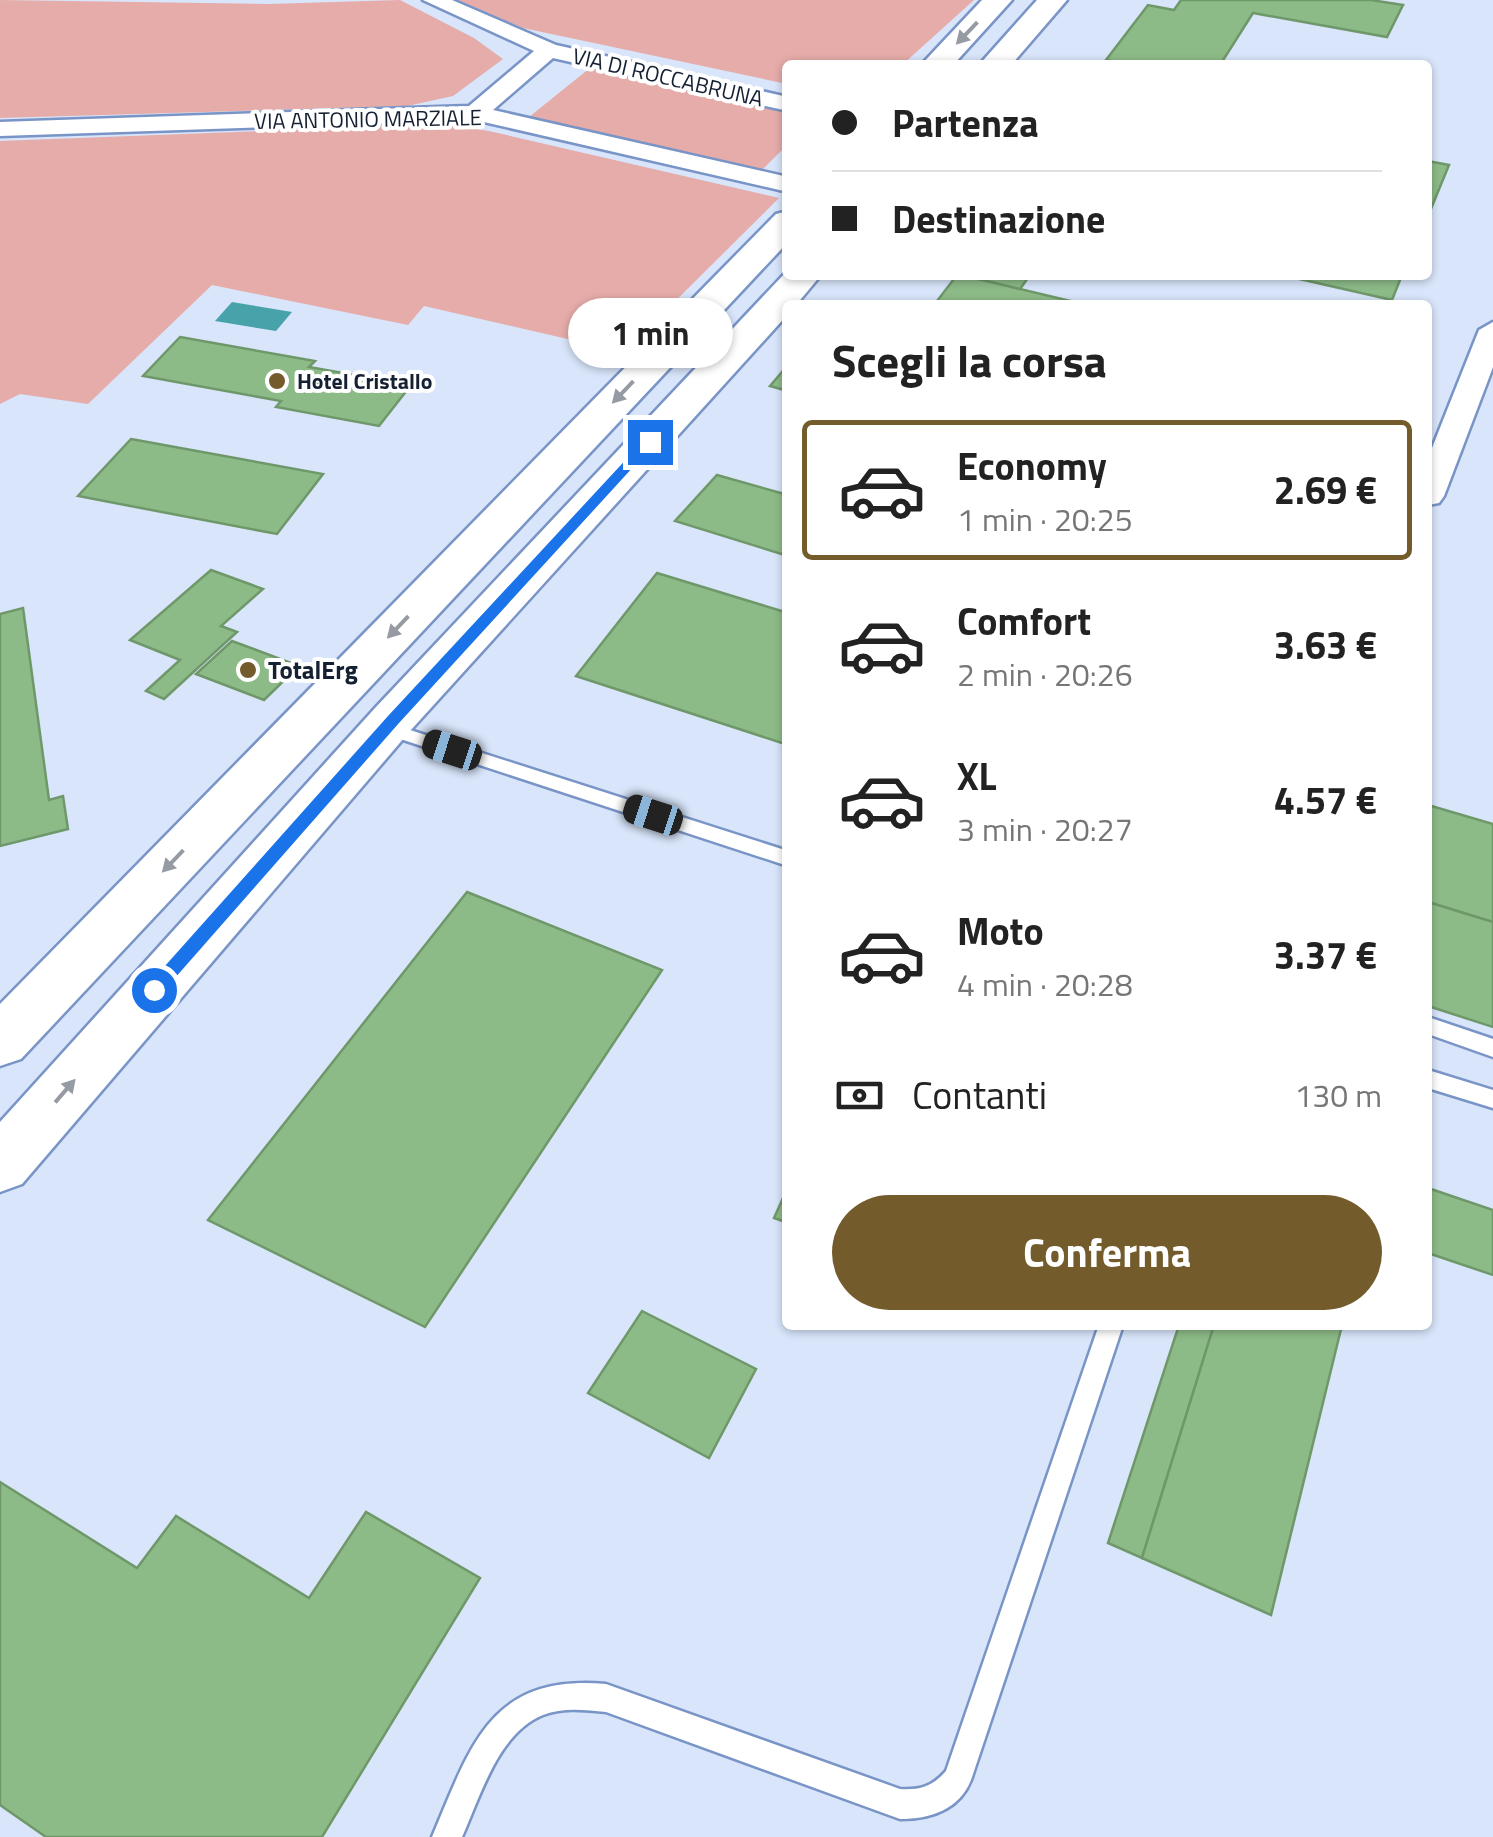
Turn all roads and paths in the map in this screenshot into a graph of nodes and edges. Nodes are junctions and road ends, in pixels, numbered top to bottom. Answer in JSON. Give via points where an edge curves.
{"nodes":[{"id":1,"x":434,"y":0,"type":"edge"},
{"id":2,"x":998,"y":0,"type":"edge"},
{"id":3,"x":1052,"y":0,"type":"edge"},
{"id":4,"x":550,"y":50,"type":"junction"},
{"id":5,"x":941,"y":60,"type":"edge"},
{"id":6,"x":998,"y":60,"type":"edge"},
{"id":7,"x":782,"y":103,"type":"edge"},
{"id":8,"x":475,"y":113,"type":"junction"},
{"id":9,"x":0,"y":129,"type":"edge"},
{"id":10,"x":782,"y":184,"type":"edge"},
{"id":11,"x":782,"y":227,"type":"edge"},
{"id":12,"x":798,"y":280,"type":"edge"},
{"id":13,"x":1493,"y":330,"type":"edge"},
{"id":14,"x":1432,"y":486,"type":"edge"},
{"id":15,"x":386,"y":728,"type":"junction"},
{"id":16,"x":782,"y":857,"type":"edge"},
{"id":17,"x":1432,"y":1027,"type":"edge"},
{"id":18,"x":0,"y":1042,"type":"edge"},
{"id":19,"x":1493,"y":1048,"type":"edge"},
{"id":20,"x":1432,"y":1079,"type":"edge"},
{"id":21,"x":1493,"y":1098,"type":"edge"},
{"id":22,"x":0,"y":1164,"type":"edge"},
{"id":23,"x":1109,"y":1330,"type":"edge"},
{"id":24,"x":447,"y":1837,"type":"edge"}],
"edges":[{"from":1,"to":4,"type":"street","name":"VIA DI ROCCABRUNA"},
{"from":2,"to":5,"type":"main road","one_way":true},
{"from":3,"to":6,"type":"main road"},
{"from":4,"to":7,"type":"street","name":"VIA DI ROCCABRUNA"},
{"from":4,"to":8,"type":"street","name":"VIA DI ROCCABRUNA"},
{"from":8,"to":9,"type":"street","name":"VIA ANTONIO MARZIALE"},
{"from":8,"to":10,"type":"street","name":"VIA ANTONIO MARZIALE"},
{"from":11,"to":18,"type":"main road","one_way":true},
{"from":12,"to":15,"type":"main road"},
{"from":13,"to":14,"type":"street"},
{"from":15,"to":16,"type":"lane"},
{"from":22,"to":15,"type":"main road","one_way":true},
{"from":17,"to":19,"type":"lane"},
{"from":20,"to":21,"type":"lane"},
{"from":23,"to":24,"type":"lane","via":[[947,1794],[900,1804],[606,1698],[565,1692],[528,1704],[505,1726]]}]}
